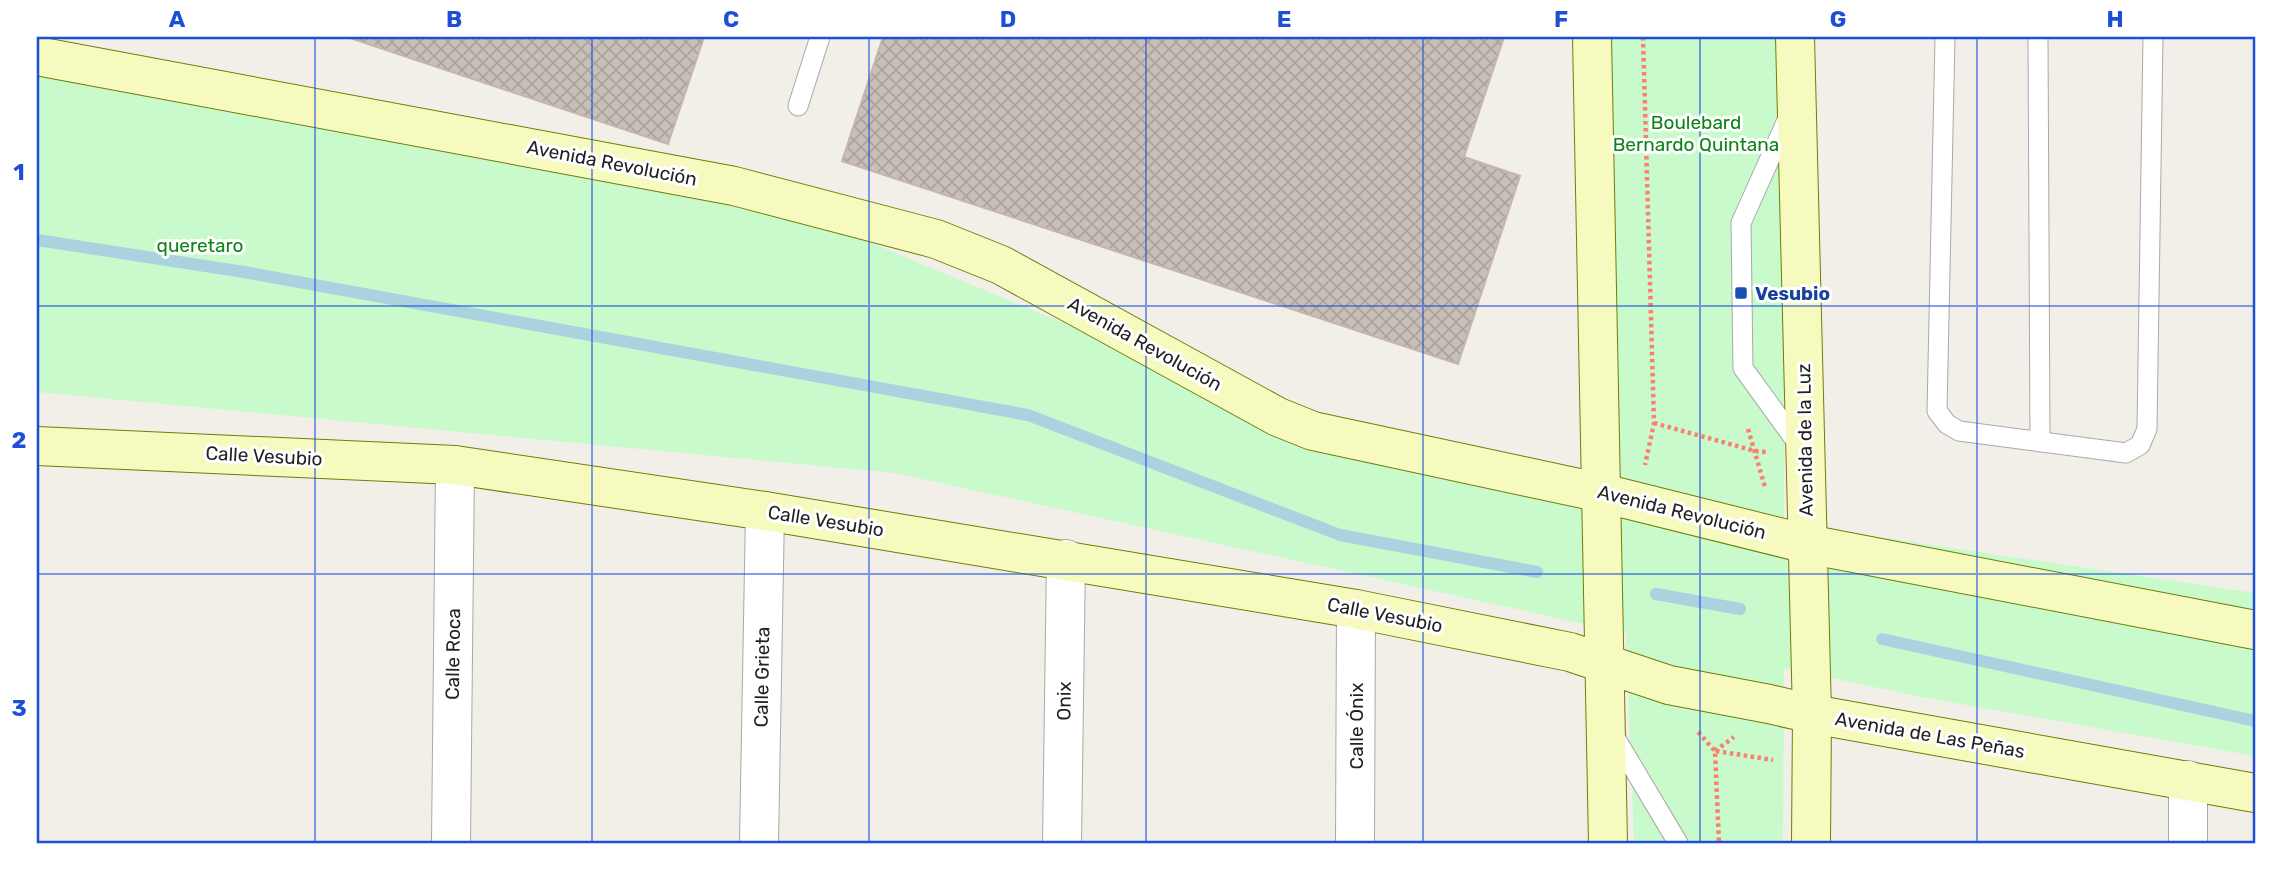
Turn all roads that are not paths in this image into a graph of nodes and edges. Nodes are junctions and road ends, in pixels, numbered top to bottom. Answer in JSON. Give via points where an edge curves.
{"nodes":[{"id":1,"x":820,"y":37,"type":"edge"},
{"id":2,"x":1592,"y":37,"type":"edge"},
{"id":3,"x":1796,"y":37,"type":"edge"},
{"id":4,"x":1945,"y":37,"type":"edge"},
{"id":5,"x":2038,"y":37,"type":"edge"},
{"id":6,"x":2153,"y":37,"type":"edge"},
{"id":7,"x":37,"y":56,"type":"edge"},
{"id":8,"x":1797,"y":99,"type":"junction"},
{"id":9,"x":798,"y":106,"type":"dead end"},
{"id":10,"x":2040,"y":442,"type":"junction"},
{"id":11,"x":37,"y":446,"type":"edge"},
{"id":12,"x":1806,"y":454,"type":"junction"},
{"id":13,"x":455,"y":465,"type":"junction"},
{"id":14,"x":1602,"y":493,"type":"junction"},
{"id":15,"x":765,"y":511,"type":"junction"},
{"id":16,"x":1807,"y":544,"type":"junction"},
{"id":17,"x":1066,"y":559,"type":"junction"},
{"id":18,"x":1356,"y":609,"type":"junction"},
{"id":19,"x":2255,"y":630,"type":"edge"},
{"id":20,"x":1606,"y":666,"type":"junction"},
{"id":21,"x":1812,"y":714,"type":"junction"},
{"id":22,"x":1607,"y":724,"type":"junction"},
{"id":23,"x":2188,"y":780,"type":"junction"},
{"id":24,"x":2255,"y":793,"type":"edge"},
{"id":25,"x":451,"y":843,"type":"edge"},
{"id":26,"x":759,"y":843,"type":"edge"},
{"id":27,"x":1062,"y":843,"type":"edge"},
{"id":28,"x":1355,"y":843,"type":"edge"},
{"id":29,"x":1608,"y":843,"type":"edge"},
{"id":30,"x":1678,"y":843,"type":"edge"},
{"id":31,"x":1811,"y":843,"type":"edge"},
{"id":32,"x":2188,"y":843,"type":"edge"}],
"edges":[{"from":1,"to":9,"type":"lane"},
{"from":2,"to":14,"type":"street"},
{"from":3,"to":8,"type":"street","name":"Avenida de la Luz"},
{"from":4,"to":10,"type":"lane","via":[[1937,411],[1959,431]]},
{"from":5,"to":10,"type":"lane"},
{"from":6,"to":10,"type":"lane","via":[[2147,429],[2140,445],[2126,453]]},
{"from":7,"to":14,"type":"street","name":"Avenida Revolución","via":[[734,186],[936,239],[1001,265],[1278,417],[1313,431]]},
{"from":8,"to":12,"type":"street","name":"Avenida de la Luz"},
{"from":8,"to":12,"type":"lane","via":[[1741,223],[1742,368]]},
{"from":11,"to":13,"type":"street","name":"Calle Vesubio"},
{"from":12,"to":16,"type":"street","name":"Avenida de la Luz"},
{"from":13,"to":15,"type":"street","name":"Calle Vesubio"},
{"from":13,"to":25,"type":"street","name":"Calle Roca"},
{"from":14,"to":16,"type":"street","name":"Avenida Revolución"},
{"from":14,"to":20,"type":"street"},
{"from":15,"to":17,"type":"street","name":"Calle Vesubio"},
{"from":15,"to":26,"type":"street","name":"Calle Grieta"},
{"from":16,"to":19,"type":"street","name":"Avenida Revolución"},
{"from":16,"to":21,"type":"street","name":"Avenida de la Luz"},
{"from":17,"to":18,"type":"street","name":"Calle Vesubio"},
{"from":17,"to":27,"type":"street","name":"Onix"},
{"from":18,"to":20,"type":"street","name":"Calle Vesubio","via":[[1570,652]]},
{"from":18,"to":28,"type":"street","name":"Calle Ónix"},
{"from":20,"to":21,"type":"street","name":"Avenida de Las Peñas","via":[[1669,685]]},
{"from":20,"to":22,"type":"street"},
{"from":21,"to":23,"type":"street","name":"Avenida de Las Peñas"},
{"from":21,"to":31,"type":"street","name":"Avenida de la Luz"},
{"from":22,"to":29,"type":"street"},
{"from":22,"to":30,"type":"lane"},
{"from":23,"to":24,"type":"street","name":"Avenida de Las Peñas"},
{"from":23,"to":32,"type":"street"}]}
